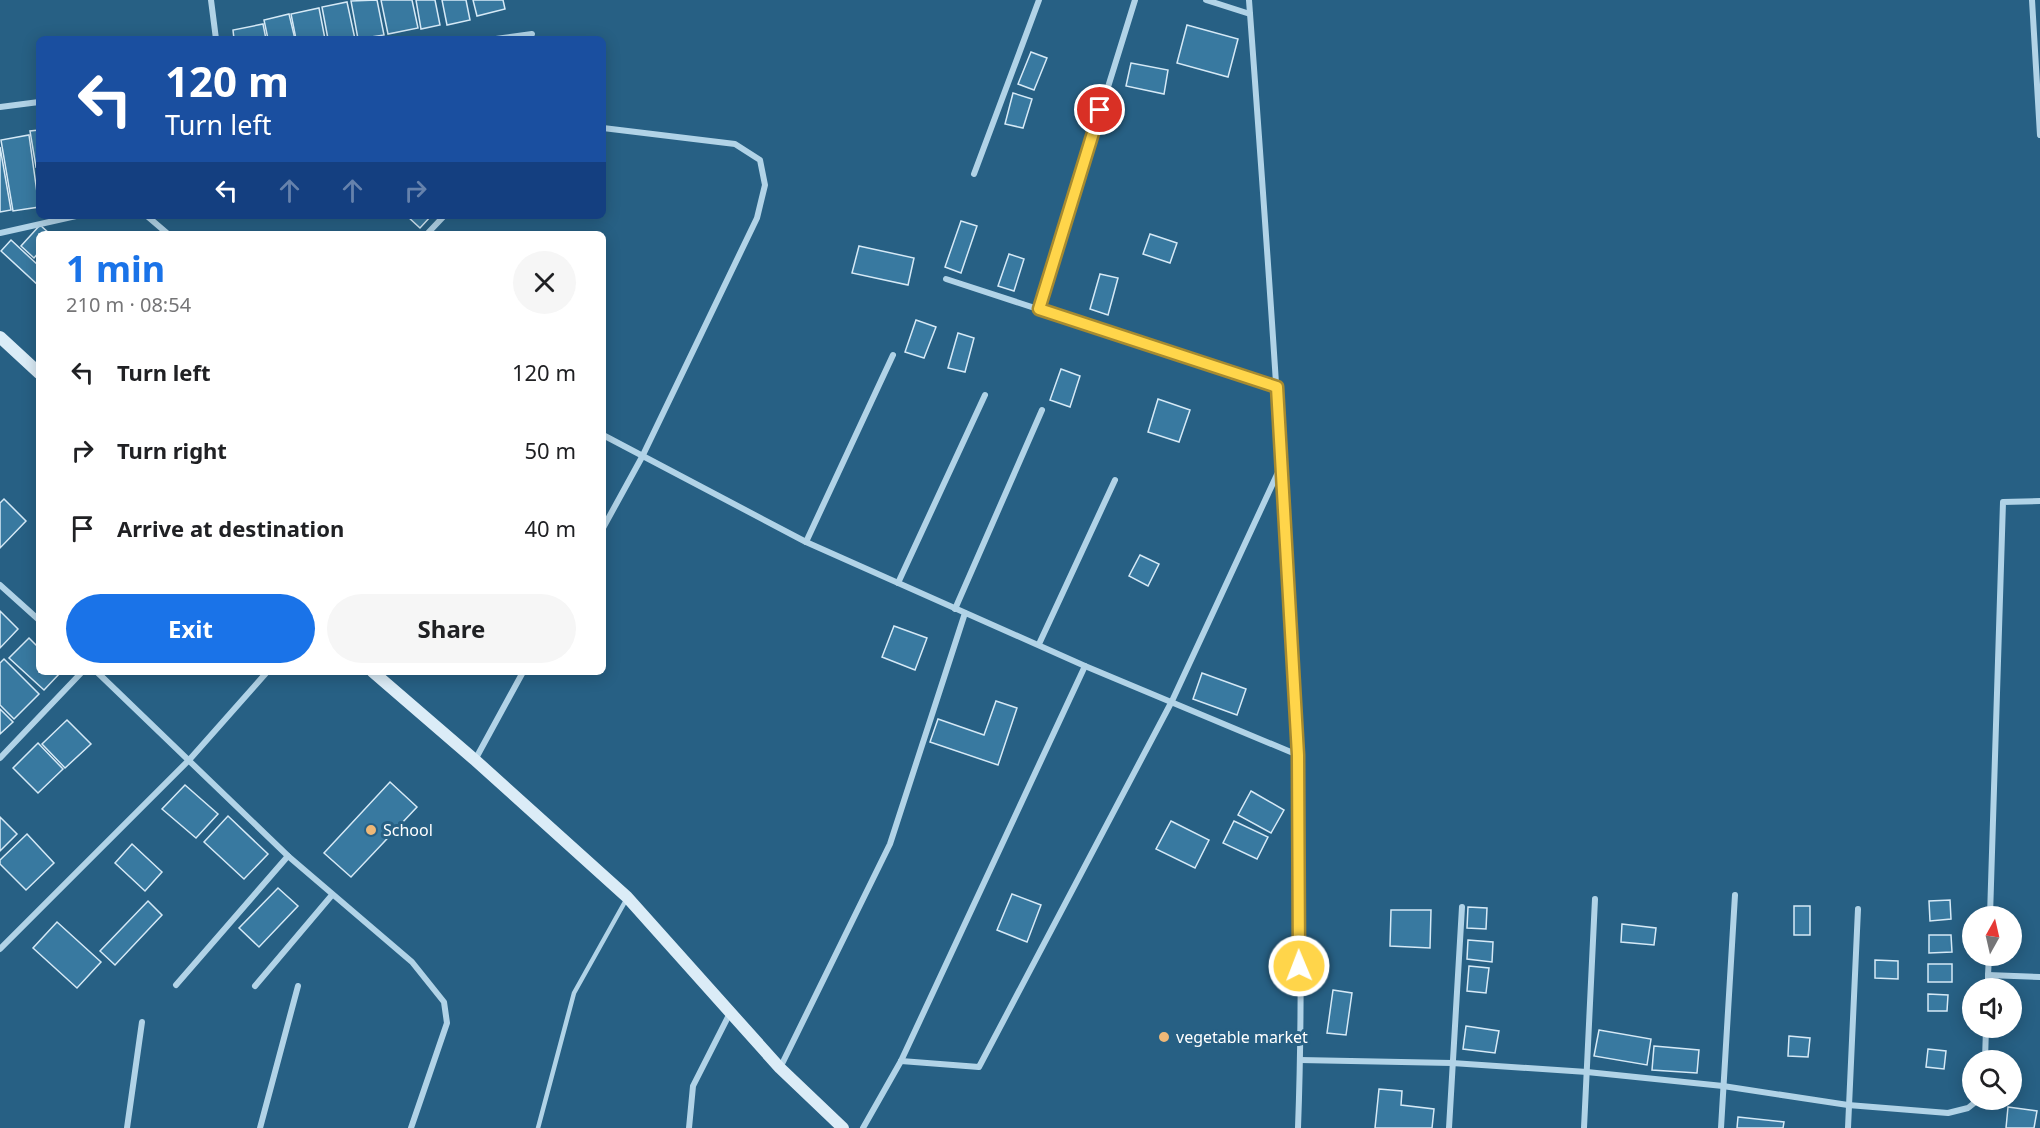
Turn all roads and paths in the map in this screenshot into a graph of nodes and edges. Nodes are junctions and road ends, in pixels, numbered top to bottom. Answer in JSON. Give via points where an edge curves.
{"nodes":[{"id":1,"x":211,"y":0,"type":"edge"},
{"id":2,"x":1039,"y":0,"type":"edge"},
{"id":3,"x":1135,"y":0,"type":"edge"},
{"id":4,"x":1206,"y":0,"type":"edge"},
{"id":5,"x":1249,"y":0,"type":"edge"},
{"id":6,"x":2032,"y":0,"type":"edge"},
{"id":7,"x":1250,"y":14,"type":"junction"},
{"id":8,"x":532,"y":34,"type":"dead end"},
{"id":9,"x":216,"y":36,"type":"edge"},
{"id":10,"x":518,"y":36,"type":"edge"},
{"id":11,"x":36,"y":102,"type":"edge"},
{"id":12,"x":0,"y":107,"type":"edge"},
{"id":13,"x":606,"y":128,"type":"edge"},
{"id":14,"x":2040,"y":135,"type":"edge"},
{"id":15,"x":974,"y":174,"type":"dead end"},
{"id":16,"x":63,"y":219,"type":"edge"},
{"id":17,"x":150,"y":219,"type":"edge"},
{"id":18,"x":441,"y":219,"type":"edge"},
{"id":19,"x":164,"y":231,"type":"edge"},
{"id":20,"x":430,"y":231,"type":"edge"},
{"id":21,"x":0,"y":233,"type":"edge"},
{"id":22,"x":946,"y":279,"type":"dead end"},
{"id":23,"x":1039,"y":309,"type":"junction"},
{"id":24,"x":0,"y":337,"type":"edge"},
{"id":25,"x":892,"y":355,"type":"dead end"},
{"id":26,"x":36,"y":370,"type":"edge"},
{"id":27,"x":1277,"y":387,"type":"junction"},
{"id":28,"x":985,"y":395,"type":"dead end"},
{"id":29,"x":1042,"y":410,"type":"dead end"},
{"id":30,"x":606,"y":437,"type":"edge"},
{"id":31,"x":642,"y":457,"type":"junction"},
{"id":32,"x":1281,"y":465,"type":"junction"},
{"id":33,"x":1115,"y":480,"type":"dead end"},
{"id":34,"x":2040,"y":501,"type":"edge"},
{"id":35,"x":606,"y":523,"type":"edge"},
{"id":36,"x":806,"y":542,"type":"junction"},
{"id":37,"x":898,"y":583,"type":"junction"},
{"id":38,"x":0,"y":585,"type":"edge"},
{"id":39,"x":955,"y":609,"type":"junction"},
{"id":40,"x":965,"y":613,"type":"junction"},
{"id":41,"x":36,"y":617,"type":"edge"},
{"id":42,"x":1040,"y":644,"type":"junction"},
{"id":43,"x":1085,"y":666,"type":"junction"},
{"id":44,"x":79,"y":675,"type":"edge"},
{"id":45,"x":100,"y":675,"type":"edge"},
{"id":46,"x":264,"y":675,"type":"edge"},
{"id":47,"x":376,"y":675,"type":"edge"},
{"id":48,"x":521,"y":675,"type":"edge"},
{"id":49,"x":1172,"y":701,"type":"junction"},
{"id":50,"x":1298,"y":755,"type":"junction"},
{"id":51,"x":0,"y":758,"type":"edge"},
{"id":52,"x":190,"y":759,"type":"junction"},
{"id":53,"x":475,"y":760,"type":"junction"},
{"id":54,"x":288,"y":856,"type":"junction"},
{"id":55,"x":332,"y":895,"type":"junction"},
{"id":56,"x":1736,"y":895,"type":"dead end"},
{"id":57,"x":627,"y":897,"type":"junction"},
{"id":58,"x":1595,"y":899,"type":"dead end"},
{"id":59,"x":1990,"y":906,"type":"edge"},
{"id":60,"x":1462,"y":907,"type":"dead end"},
{"id":61,"x":1858,"y":909,"type":"dead end"},
{"id":62,"x":0,"y":949,"type":"edge"},
{"id":63,"x":1988,"y":966,"type":"edge"},
{"id":64,"x":1988,"y":975,"type":"joint"},
{"id":65,"x":2040,"y":977,"type":"edge"},
{"id":66,"x":176,"y":985,"type":"dead end"},
{"id":67,"x":255,"y":986,"type":"dead end"},
{"id":68,"x":298,"y":986,"type":"dead end"},
{"id":69,"x":730,"y":1012,"type":"junction"},
{"id":70,"x":142,"y":1022,"type":"dead end"},
{"id":71,"x":1300,"y":1060,"type":"junction"},
{"id":72,"x":901,"y":1061,"type":"junction"},
{"id":73,"x":1452,"y":1063,"type":"junction"},
{"id":74,"x":780,"y":1068,"type":"junction"},
{"id":75,"x":1587,"y":1072,"type":"junction"},
{"id":76,"x":1723,"y":1086,"type":"junction"},
{"id":77,"x":1848,"y":1105,"type":"junction"},
{"id":78,"x":1962,"y":1110,"type":"edge"},
{"id":79,"x":127,"y":1128,"type":"edge"},
{"id":80,"x":260,"y":1128,"type":"edge"},
{"id":81,"x":411,"y":1128,"type":"edge"},
{"id":82,"x":538,"y":1128,"type":"edge"},
{"id":83,"x":688,"y":1128,"type":"edge"},
{"id":84,"x":843,"y":1128,"type":"edge"},
{"id":85,"x":864,"y":1128,"type":"edge"},
{"id":86,"x":1298,"y":1128,"type":"edge"},
{"id":87,"x":1449,"y":1128,"type":"edge"},
{"id":88,"x":1584,"y":1128,"type":"edge"},
{"id":89,"x":1721,"y":1128,"type":"edge"},
{"id":90,"x":1848,"y":1128,"type":"edge"}],
"edges":[{"from":1,"to":9,"type":"street"},
{"from":2,"to":15,"type":"street"},
{"from":3,"to":23,"type":"street"},
{"from":4,"to":7,"type":"street"},
{"from":5,"to":7,"type":"street"},
{"from":6,"to":14,"type":"street"},
{"from":7,"to":27,"type":"street"},
{"from":8,"to":10,"type":"street"},
{"from":11,"to":12,"type":"street"},
{"from":13,"to":31,"type":"street","via":[[735,144],[760,160],[765,185],[757,218]]},
{"from":16,"to":21,"type":"street"},
{"from":17,"to":19,"type":"street"},
{"from":18,"to":20,"type":"street"},
{"from":22,"to":23,"type":"street"},
{"from":23,"to":27,"type":"street"},
{"from":24,"to":26,"type":"street"},
{"from":25,"to":36,"type":"street"},
{"from":27,"to":32,"type":"street"},
{"from":28,"to":37,"type":"street"},
{"from":29,"to":39,"type":"street"},
{"from":30,"to":31,"type":"street"},
{"from":31,"to":35,"type":"street"},
{"from":31,"to":36,"type":"street"},
{"from":32,"to":49,"type":"street"},
{"from":32,"to":50,"type":"street"},
{"from":33,"to":42,"type":"street"},
{"from":34,"to":59,"type":"street","via":[[2003,502]]},
{"from":36,"to":37,"type":"street"},
{"from":37,"to":39,"type":"street"},
{"from":38,"to":41,"type":"street"},
{"from":39,"to":40,"type":"street"},
{"from":40,"to":42,"type":"street"},
{"from":40,"to":74,"type":"street","via":[[890,843]]},
{"from":42,"to":43,"type":"street"},
{"from":43,"to":49,"type":"street"},
{"from":43,"to":72,"type":"street"},
{"from":44,"to":51,"type":"street"},
{"from":45,"to":52,"type":"street"},
{"from":46,"to":52,"type":"street"},
{"from":47,"to":53,"type":"street"},
{"from":48,"to":53,"type":"street"},
{"from":49,"to":50,"type":"street"},
{"from":49,"to":72,"type":"street","via":[[979,1067]]},
{"from":50,"to":71,"type":"street"},
{"from":52,"to":54,"type":"street"},
{"from":52,"to":62,"type":"street"},
{"from":53,"to":57,"type":"street"},
{"from":54,"to":55,"type":"street"},
{"from":54,"to":66,"type":"street"},
{"from":55,"to":67,"type":"street"},
{"from":55,"to":81,"type":"street","via":[[412,962],[444,1002],[447,1023]]},
{"from":56,"to":76,"type":"street"},
{"from":57,"to":69,"type":"street"},
{"from":57,"to":82,"type":"lane","via":[[574,993]]},
{"from":58,"to":75,"type":"street"},
{"from":60,"to":73,"type":"street"},
{"from":61,"to":77,"type":"street"},
{"from":63,"to":64,"type":"street"},
{"from":64,"to":65,"type":"street"},
{"from":68,"to":80,"type":"street"},
{"from":69,"to":74,"type":"street"},
{"from":69,"to":83,"type":"street","via":[[693,1086]]},
{"from":70,"to":79,"type":"street"},
{"from":71,"to":73,"type":"street"},
{"from":71,"to":86,"type":"street"},
{"from":72,"to":85,"type":"street"},
{"from":73,"to":75,"type":"street"},
{"from":73,"to":87,"type":"street"},
{"from":74,"to":84,"type":"street"},
{"from":75,"to":76,"type":"street"},
{"from":75,"to":88,"type":"street"},
{"from":76,"to":77,"type":"street"},
{"from":76,"to":89,"type":"street"},
{"from":77,"to":78,"type":"street","via":[[1948,1113]]},
{"from":77,"to":90,"type":"street"}]}
